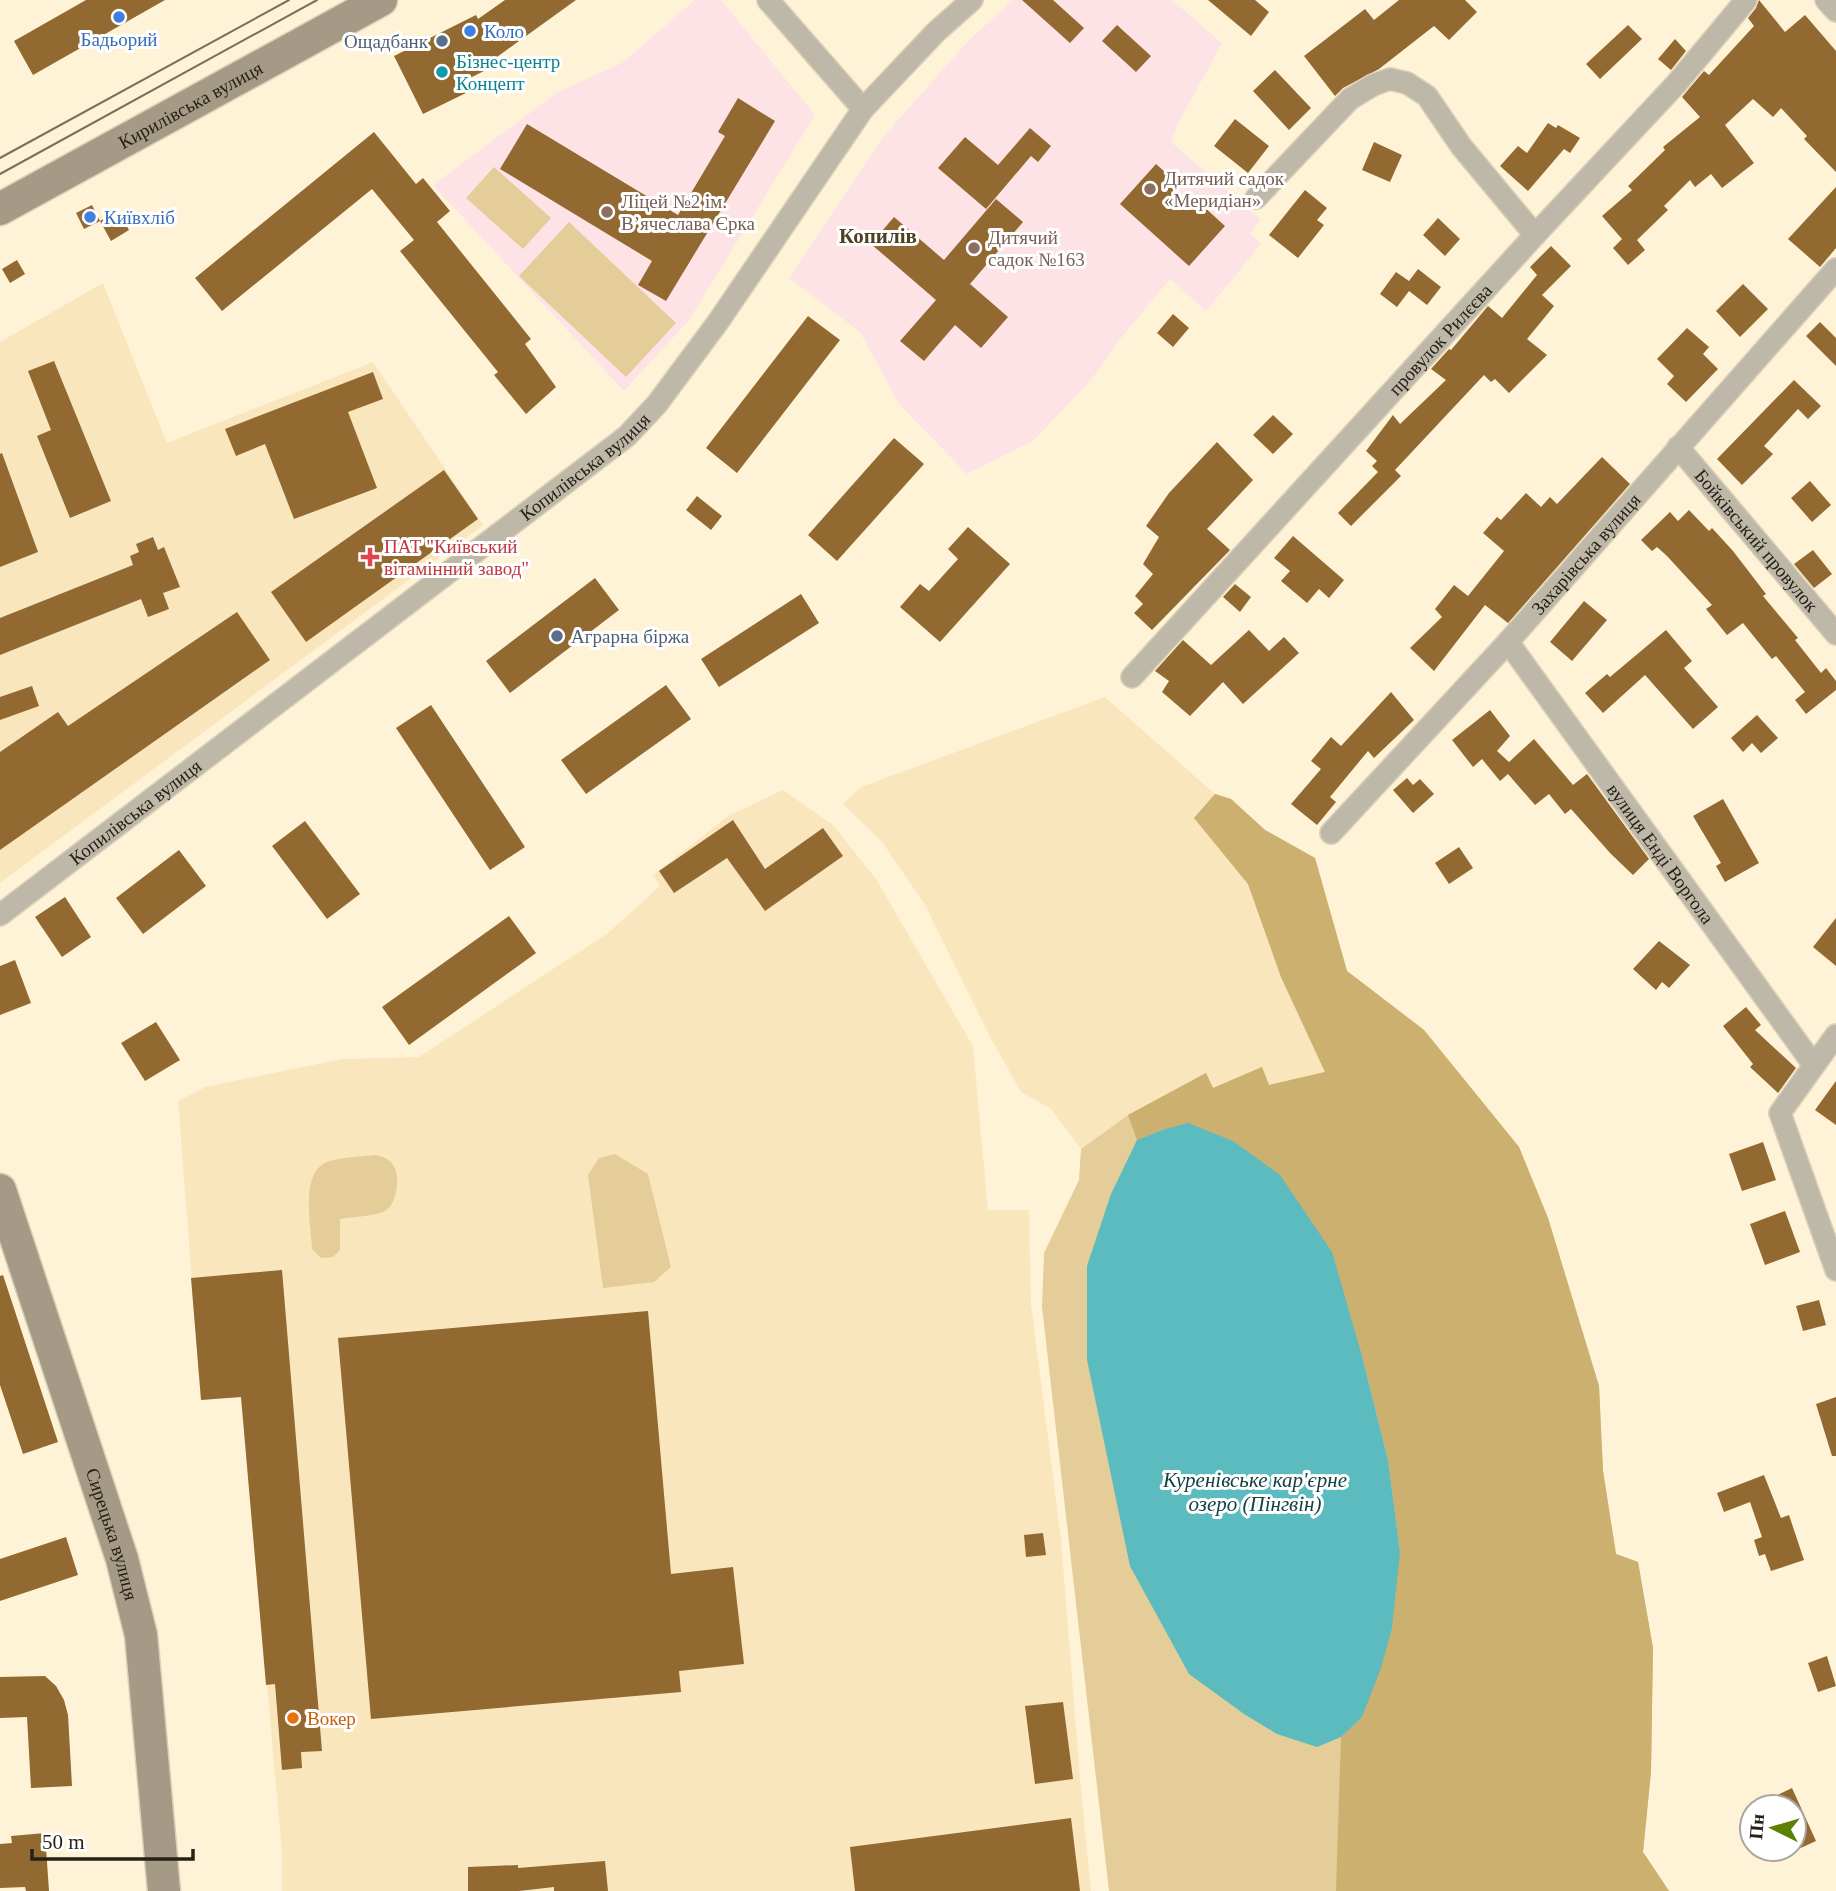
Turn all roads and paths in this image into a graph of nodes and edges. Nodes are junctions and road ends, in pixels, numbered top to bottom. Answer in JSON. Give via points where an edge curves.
{"nodes":[{"id":1,"x":382,"y":0,"type":"edge"},
{"id":2,"x":768,"y":0,"type":"edge"},
{"id":3,"x":972,"y":0,"type":"edge"},
{"id":4,"x":1746,"y":0,"type":"edge"},
{"id":5,"x":1826,"y":0,"type":"edge"},
{"id":6,"x":1836,"y":11,"type":"edge"},
{"id":7,"x":863,"y":109,"type":"junction"},
{"id":8,"x":1256,"y":198,"type":"dead end"},
{"id":9,"x":0,"y":209,"type":"edge"},
{"id":10,"x":1535,"y":235,"type":"junction"},
{"id":11,"x":1836,"y":269,"type":"edge"},
{"id":12,"x":1678,"y":447,"type":"junction"},
{"id":13,"x":1836,"y":635,"type":"edge"},
{"id":14,"x":1508,"y":642,"type":"junction"},
{"id":15,"x":1132,"y":677,"type":"dead end"},
{"id":16,"x":1331,"y":833,"type":"dead end"},
{"id":17,"x":0,"y":915,"type":"edge"},
{"id":18,"x":1836,"y":1035,"type":"edge"},
{"id":19,"x":1813,"y":1064,"type":"junction"},
{"id":20,"x":0,"y":1190,"type":"edge"},
{"id":21,"x":1836,"y":1270,"type":"edge"},
{"id":22,"x":164,"y":1891,"type":"edge"}],
"edges":[{"from":1,"to":9,"type":"main road","name":"Кирилівська вулиця"},
{"from":2,"to":7,"type":"street"},
{"from":3,"to":7,"type":"street","name":"Копилівська вулиця"},
{"from":4,"to":10,"type":"street","name":"провулок Рилєєва","via":[[1677,83]]},
{"from":5,"to":6,"type":"street"},
{"from":7,"to":17,"type":"street","name":"Копилівська вулиця","via":[[718,322],[627,436]]},
{"from":8,"to":10,"type":"street","via":[[1350,99],[1390,79],[1427,96],[1461,146]]},
{"from":10,"to":15,"type":"street","name":"провулок Рилєєва"},
{"from":11,"to":12,"type":"street","name":"Захарівська вулиця"},
{"from":12,"to":13,"type":"street","name":"Бойківський провулок"},
{"from":12,"to":14,"type":"street","name":"Захарівська вулиця"},
{"from":14,"to":16,"type":"street","name":"Захарівська вулиця"},
{"from":14,"to":19,"type":"street","name":"вулиця Енді Воргола"},
{"from":18,"to":19,"type":"street"},
{"from":19,"to":21,"type":"street","via":[[1780,1113]]},
{"from":20,"to":22,"type":"main road","name":"Сирецька вулиця","via":[[137,1614]]}]}
